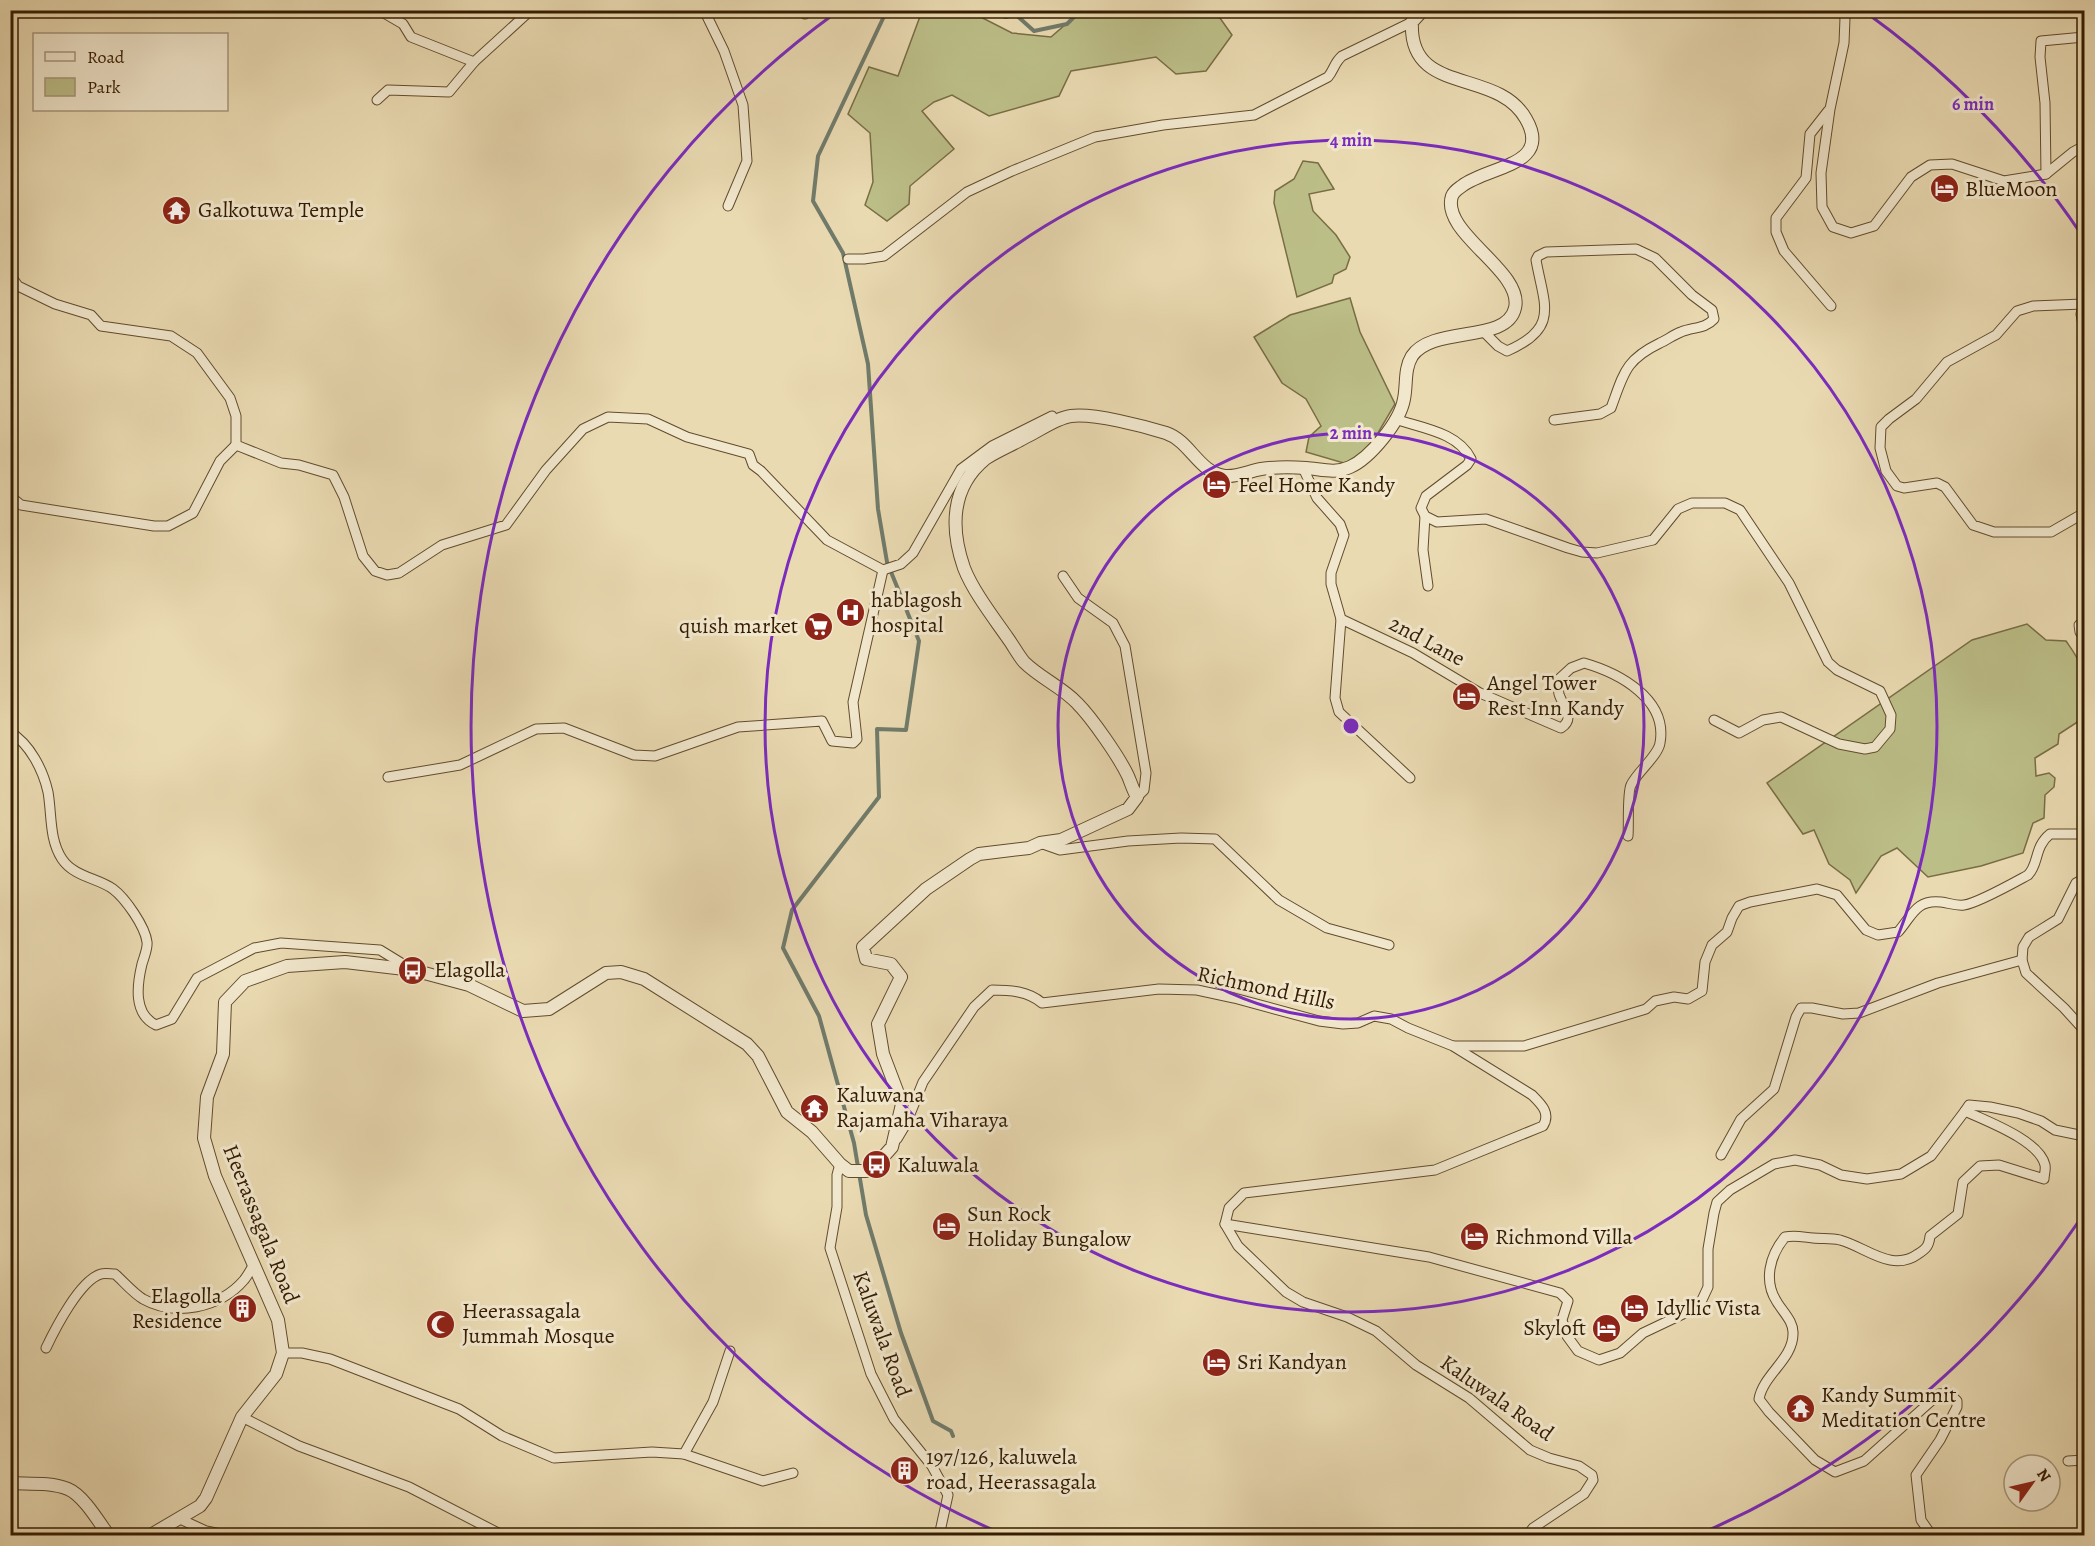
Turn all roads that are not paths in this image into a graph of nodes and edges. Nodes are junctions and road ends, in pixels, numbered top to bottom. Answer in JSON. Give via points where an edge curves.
{"nodes":[{"id":1,"x":379,"y":10,"type":"edge"},
{"id":2,"x":531,"y":10,"type":"edge"},
{"id":3,"x":704,"y":10,"type":"edge"},
{"id":4,"x":1423,"y":10,"type":"edge"},
{"id":5,"x":1841,"y":10,"type":"edge"},
{"id":6,"x":1412,"y":22,"type":"junction"},
{"id":7,"x":2085,"y":37,"type":"edge"},
{"id":8,"x":474,"y":62,"type":"junction"},
{"id":9,"x":377,"y":100,"type":"dead end"},
{"id":10,"x":1830,"y":109,"type":"junction"},
{"id":11,"x":2085,"y":146,"type":"edge"},
{"id":12,"x":2046,"y":174,"type":"junction"},
{"id":13,"x":728,"y":206,"type":"dead end"},
{"id":14,"x":848,"y":259,"type":"dead end"},
{"id":15,"x":10,"y":275,"type":"edge"},
{"id":16,"x":2084,"y":303,"type":"edge"},
{"id":17,"x":1831,"y":306,"type":"dead end"},
{"id":18,"x":2085,"y":330,"type":"edge"},
{"id":19,"x":1483,"y":331,"type":"junction"},
{"id":20,"x":1067,"y":416,"type":"junction"},
{"id":21,"x":1395,"y":419,"type":"junction"},
{"id":22,"x":1554,"y":420,"type":"dead end"},
{"id":23,"x":236,"y":445,"type":"junction"},
{"id":24,"x":1304,"y":468,"type":"junction"},
{"id":25,"x":10,"y":496,"type":"edge"},
{"id":26,"x":2085,"y":513,"type":"edge"},
{"id":27,"x":1425,"y":516,"type":"junction"},
{"id":28,"x":883,"y":570,"type":"junction"},
{"id":29,"x":1063,"y":576,"type":"dead end"},
{"id":30,"x":1428,"y":586,"type":"dead end"},
{"id":31,"x":1341,"y":619,"type":"junction"},
{"id":32,"x":2085,"y":621,"type":"edge"},
{"id":33,"x":2085,"y":638,"type":"edge"},
{"id":34,"x":1714,"y":720,"type":"dead end"},
{"id":35,"x":10,"y":732,"type":"edge"},
{"id":36,"x":388,"y":777,"type":"dead end"},
{"id":37,"x":1410,"y":778,"type":"dead end"},
{"id":38,"x":1137,"y":797,"type":"junction"},
{"id":39,"x":2085,"y":834,"type":"edge"},
{"id":40,"x":1628,"y":836,"type":"dead end"},
{"id":41,"x":1040,"y":843,"type":"junction"},
{"id":42,"x":2085,"y":879,"type":"edge"},
{"id":43,"x":1389,"y":945,"type":"dead end"},
{"id":44,"x":2022,"y":960,"type":"junction"},
{"id":45,"x":413,"y":970,"type":"junction"},
{"id":46,"x":2085,"y":1030,"type":"edge"},
{"id":47,"x":1453,"y":1046,"type":"junction"},
{"id":48,"x":1965,"y":1112,"type":"junction"},
{"id":49,"x":2085,"y":1136,"type":"edge"},
{"id":50,"x":892,"y":1147,"type":"junction"},
{"id":51,"x":1721,"y":1155,"type":"dead end"},
{"id":52,"x":844,"y":1168,"type":"junction"},
{"id":53,"x":1226,"y":1224,"type":"junction"},
{"id":54,"x":254,"y":1264,"type":"junction"},
{"id":55,"x":46,"y":1348,"type":"dead end"},
{"id":56,"x":730,"y":1351,"type":"dead end"},
{"id":57,"x":283,"y":1353,"type":"junction"},
{"id":58,"x":242,"y":1416,"type":"junction"},
{"id":59,"x":684,"y":1454,"type":"junction"},
{"id":60,"x":2085,"y":1460,"type":"edge"},
{"id":61,"x":2068,"y":1461,"type":"dead end"},
{"id":62,"x":793,"y":1473,"type":"dead end"},
{"id":63,"x":10,"y":1483,"type":"edge"},
{"id":64,"x":180,"y":1518,"type":"junction"},
{"id":65,"x":502,"y":1535,"type":"edge"},
{"id":66,"x":109,"y":1536,"type":"edge"},
{"id":67,"x":149,"y":1536,"type":"edge"},
{"id":68,"x":231,"y":1536,"type":"edge"},
{"id":69,"x":939,"y":1536,"type":"edge"},
{"id":70,"x":1527,"y":1536,"type":"edge"},
{"id":71,"x":1932,"y":1536,"type":"edge"}],
"edges":[{"from":1,"to":8,"type":"street","via":[[404,24],[411,37]]},
{"from":2,"to":8,"type":"street"},
{"from":3,"to":13,"type":"street","via":[[724,51],[742,105],[747,161]]},
{"from":4,"to":6,"type":"street"},
{"from":5,"to":10,"type":"street","via":[[1845,18],[1844,43]]},
{"from":6,"to":14,"type":"street","via":[[1342,56],[1334,62],[1328,77],[1254,115],[1095,137],[967,192],[884,256]]},
{"from":6,"to":19,"type":"street","via":[[1411,40],[1421,59],[1439,74],[1504,95],[1520,109],[1533,136],[1532,147],[1522,159],[1471,179],[1451,199],[1461,229],[1511,287],[1516,304],[1513,314],[1498,327]]},
{"from":7,"to":12,"type":"street","via":[[2041,41]]},
{"from":8,"to":9,"type":"street","via":[[449,92],[388,90]]},
{"from":10,"to":12,"type":"street","via":[[1821,173],[1822,207],[1833,227],[1851,233],[1874,226],[1911,177],[1930,165],[1952,164],[2004,181]]},
{"from":10,"to":17,"type":"street","via":[[1810,134],[1806,178],[1776,218],[1776,232],[1784,251]]},
{"from":11,"to":12,"type":"street"},
{"from":15,"to":23,"type":"street","via":[[18,286],[55,304],[91,315],[101,326],[171,336],[197,353],[230,399],[236,416]]},
{"from":16,"to":18,"type":"street","via":[[2080,314]]},
{"from":16,"to":26,"type":"street","via":[[2033,306],[2017,311],[1996,335],[1947,362],[1916,399],[1881,427],[1880,448],[1886,471],[1897,486],[1937,483],[1974,525],[1994,532],[2051,532]]},
{"from":19,"to":21,"type":"street","via":[[1440,338],[1420,347],[1411,358],[1404,380],[1404,400]]},
{"from":19,"to":22,"type":"street","via":[[1507,351],[1528,340],[1542,326],[1545,301],[1536,260],[1546,252],[1636,249],[1655,258],[1712,310],[1714,319],[1709,325],[1680,332],[1634,359],[1611,408],[1600,414]]},
{"from":20,"to":24,"type":"street","via":[[1100,417],[1170,434],[1208,469],[1228,476],[1262,469]]},
{"from":20,"to":28,"type":"street","via":[[1055,415],[992,446],[961,470],[913,554],[901,564]]},
{"from":20,"to":38,"type":"street","via":[[988,457],[971,472],[956,506],[956,531],[965,569],[1024,661],[1077,702],[1119,759]]},
{"from":21,"to":24,"type":"street","via":[[1360,462],[1344,470]]},
{"from":21,"to":27,"type":"street","via":[[1457,441],[1471,459],[1426,496],[1421,508]]},
{"from":23,"to":25,"type":"street","via":[[220,460],[193,513],[168,526],[21,505]]},
{"from":23,"to":28,"type":"street","via":[[281,463],[333,475],[344,496],[363,556],[375,571],[387,575],[399,573],[442,544],[506,525],[546,470],[583,429],[608,417],[648,419],[687,437],[749,454],[753,465],[827,540]]},
{"from":24,"to":31,"type":"street","via":[[1317,498],[1340,524],[1344,536],[1331,573]]},
{"from":27,"to":30,"type":"street","via":[[1423,550]]},
{"from":27,"to":34,"type":"street","via":[[1437,522],[1486,519],[1568,548],[1597,553],[1653,540],[1678,509],[1692,503],[1725,503],[1740,510],[1789,583],[1828,662],[1880,691],[1891,715],[1890,729],[1875,747],[1865,748],[1839,744],[1782,717],[1763,720],[1739,733]]},
{"from":28,"to":36,"type":"street","via":[[853,702],[857,739],[853,744],[832,741],[822,721],[738,727],[655,756],[634,755],[564,728],[536,729],[460,765]]},
{"from":29,"to":38,"type":"street","via":[[1078,598],[1113,623],[1125,646],[1146,773],[1144,790]]},
{"from":31,"to":37,"type":"street","via":[[1335,698],[1339,712]]},
{"from":31,"to":40,"type":"street","name":"2nd Lane","via":[[1413,653],[1480,693],[1561,728],[1567,725],[1569,716],[1558,690],[1559,679],[1571,668],[1584,663],[1621,678],[1655,709],[1660,745],[1630,786]]},
{"from":32,"to":33,"type":"street","via":[[2079,625]]},
{"from":35,"to":45,"type":"street","via":[[19,737],[38,762],[48,792],[50,826],[62,860],[85,877],[113,889],[139,919],[148,943],[139,977],[140,1009],[146,1020],[156,1025],[172,1019],[197,978],[254,948],[281,942],[380,950]]},
{"from":38,"to":41,"type":"street","via":[[1128,809],[1114,817],[1061,840]]},
{"from":39,"to":47,"type":"street","via":[[2050,834],[2039,847],[2033,870],[2022,878],[1965,905],[1922,904],[1898,932],[1878,935],[1866,930],[1837,895],[1817,889],[1750,902],[1739,906],[1727,932],[1712,945],[1705,963],[1702,991],[1688,999],[1655,1001],[1646,1009],[1524,1046]]},
{"from":41,"to":43,"type":"street","via":[[1060,850],[1138,840],[1215,839],[1279,900],[1327,928]]},
{"from":41,"to":50,"type":"street","via":[[970,859],[926,889],[862,947],[866,958],[891,964],[901,977],[878,1024],[883,1054],[902,1104]]},
{"from":42,"to":44,"type":"street","via":[[2076,883],[2058,919],[2029,937],[2022,947]]},
{"from":44,"to":46,"type":"street","via":[[2026,974]]},
{"from":44,"to":51,"type":"street","via":[[1938,983],[1859,1013],[1801,1008],[1774,1089],[1741,1119]]},
{"from":45,"to":52,"type":"street","name":"Heerassagala Road","via":[[469,985],[523,1011],[549,1009],[606,973],[621,972],[644,979],[747,1044],[758,1056],[787,1112],[812,1132]]},
{"from":45,"to":54,"type":"street","name":"Heerassagala Road","via":[[345,962],[287,966],[245,981],[225,1002],[223,1054],[207,1097],[204,1138],[215,1176]]},
{"from":47,"to":50,"type":"street","name":"Richmond Hills","via":[[1391,1018],[1374,1016],[1343,1024],[1319,1021],[1197,990],[1159,989],[1042,1003],[1034,995],[992,990],[974,1007],[923,1082]]},
{"from":47,"to":53,"type":"street","name":"Richmond Hills","via":[[1532,1095],[1545,1112],[1544,1126],[1435,1170],[1244,1193],[1229,1208]]},
{"from":48,"to":49,"type":"street","via":[[1969,1105],[1990,1107],[2041,1121],[2055,1130]]},
{"from":48,"to":53,"type":"street","via":[[1931,1156],[1900,1174],[1867,1179],[1795,1160],[1774,1164],[1730,1190],[1717,1202],[1714,1213],[1708,1249],[1708,1287],[1701,1302],[1643,1333],[1620,1353],[1599,1360],[1578,1351],[1567,1336],[1562,1320],[1568,1301],[1560,1293],[1429,1257]]},
{"from":48,"to":71,"type":"street","via":[[1992,1122],[2036,1150],[2045,1166],[2044,1179],[1999,1165],[1980,1166],[1963,1182],[1958,1214],[1930,1236],[1926,1249],[1911,1259],[1898,1262],[1843,1241],[1798,1235],[1785,1237],[1769,1267],[1775,1299],[1794,1333],[1791,1347],[1761,1388],[1759,1399],[1815,1460],[1835,1472],[1864,1461],[1939,1394],[1949,1393],[1957,1401],[1940,1440],[1917,1475],[1921,1520]]},
{"from":50,"to":52,"type":"street","via":[[876,1165],[862,1171]]},
{"from":52,"to":69,"type":"street","name":"Kaluwala Road","via":[[837,1175],[837,1207],[830,1248],[871,1374],[894,1419],[932,1466],[948,1496]]},
{"from":53,"to":70,"type":"street","name":"Kaluwala Road","via":[[1238,1246],[1286,1292],[1376,1331],[1416,1365],[1469,1398],[1530,1450],[1579,1466],[1592,1475],[1584,1494]]},
{"from":54,"to":55,"type":"street","via":[[244,1280],[218,1301],[189,1309],[158,1306],[140,1298],[116,1274],[102,1274],[89,1281],[63,1315]]},
{"from":54,"to":57,"type":"street","name":"Heerassagala Road","via":[[278,1320]]},
{"from":56,"to":59,"type":"street","via":[[713,1402]]},
{"from":57,"to":58,"type":"street","via":[[276,1374]]},
{"from":57,"to":59,"type":"street","via":[[330,1359],[459,1409],[502,1436],[554,1458]]},
{"from":58,"to":64,"type":"street","via":[[206,1498]]},
{"from":58,"to":65,"type":"street","via":[[299,1446],[409,1487]]},
{"from":59,"to":62,"type":"street","via":[[763,1481]]},
{"from":60,"to":61,"type":"street"},
{"from":63,"to":66,"type":"street","via":[[67,1489],[78,1496]]},
{"from":64,"to":67,"type":"street"},
{"from":64,"to":68,"type":"street","via":[[206,1531]]}]}
